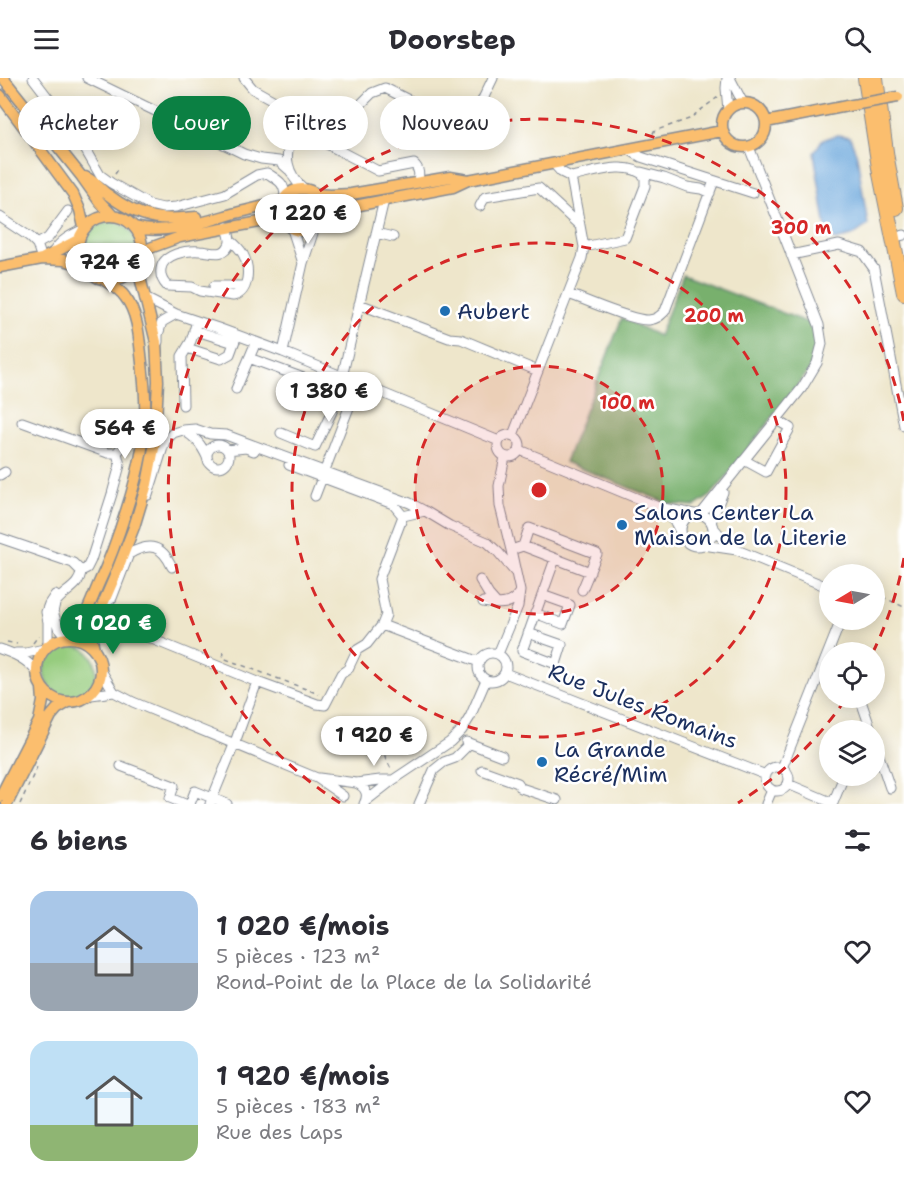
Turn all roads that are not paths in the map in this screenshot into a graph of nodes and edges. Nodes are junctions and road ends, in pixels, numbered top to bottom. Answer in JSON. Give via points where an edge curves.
{"nodes":[{"id":1,"x":3,"y":78,"type":"edge"},
{"id":2,"x":33,"y":78,"type":"edge"},
{"id":3,"x":87,"y":78,"type":"edge"},
{"id":4,"x":244,"y":78,"type":"edge"},
{"id":5,"x":493,"y":78,"type":"edge"},
{"id":6,"x":729,"y":78,"type":"edge"},
{"id":7,"x":865,"y":78,"type":"edge"},
{"id":8,"x":876,"y":78,"type":"edge"},
{"id":9,"x":0,"y":95,"type":"edge"},
{"id":10,"x":266,"y":96,"type":"edge"},
{"id":11,"x":901,"y":96,"type":"edge"},
{"id":12,"x":368,"y":97,"type":"edge"},
{"id":13,"x":740,"y":99,"type":"junction"},
{"id":14,"x":728,"y":110,"type":"junction"},
{"id":15,"x":766,"y":122,"type":"junction"},
{"id":16,"x":722,"y":130,"type":"junction"},
{"id":17,"x":749,"y":147,"type":"junction"},
{"id":18,"x":628,"y":149,"type":"junction"},
{"id":19,"x":288,"y":150,"type":"edge"},
{"id":20,"x":338,"y":150,"type":"edge"},
{"id":21,"x":554,"y":164,"type":"junction"},
{"id":22,"x":289,"y":170,"type":"junction"},
{"id":23,"x":640,"y":172,"type":"junction"},
{"id":24,"x":82,"y":177,"type":"junction"},
{"id":25,"x":571,"y":177,"type":"junction"},
{"id":26,"x":468,"y":180,"type":"junction"},
{"id":27,"x":714,"y":181,"type":"junction"},
{"id":28,"x":418,"y":182,"type":"junction"},
{"id":29,"x":303,"y":188,"type":"junction"},
{"id":30,"x":710,"y":193,"type":"junction"},
{"id":31,"x":753,"y":193,"type":"dead end"},
{"id":32,"x":316,"y":194,"type":"junction"},
{"id":33,"x":284,"y":198,"type":"junction"},
{"id":34,"x":384,"y":200,"type":"junction"},
{"id":35,"x":480,"y":206,"type":"dead end"},
{"id":36,"x":68,"y":211,"type":"dead end"},
{"id":37,"x":112,"y":215,"type":"junction"},
{"id":38,"x":0,"y":217,"type":"edge"},
{"id":39,"x":322,"y":218,"type":"junction"},
{"id":40,"x":203,"y":222,"type":"junction"},
{"id":41,"x":135,"y":226,"type":"junction"},
{"id":42,"x":289,"y":226,"type":"junction"},
{"id":43,"x":580,"y":226,"type":"junction"},
{"id":44,"x":227,"y":227,"type":"junction"},
{"id":45,"x":315,"y":227,"type":"junction"},
{"id":46,"x":82,"y":233,"type":"junction"},
{"id":47,"x":376,"y":233,"type":"junction"},
{"id":48,"x":902,"y":235,"type":"edge"},
{"id":49,"x":393,"y":237,"type":"dead end"},
{"id":50,"x":230,"y":240,"type":"junction"},
{"id":51,"x":38,"y":244,"type":"junction"},
{"id":52,"x":584,"y":247,"type":"junction"},
{"id":53,"x":904,"y":252,"type":"edge"},
{"id":54,"x":791,"y":255,"type":"junction"},
{"id":55,"x":42,"y":259,"type":"junction"},
{"id":56,"x":140,"y":260,"type":"junction"},
{"id":57,"x":303,"y":263,"type":"junction"},
{"id":58,"x":82,"y":265,"type":"junction"},
{"id":59,"x":0,"y":267,"type":"edge"},
{"id":60,"x":104,"y":280,"type":"junction"},
{"id":61,"x":244,"y":283,"type":"junction"},
{"id":62,"x":192,"y":287,"type":"junction"},
{"id":63,"x":904,"y":293,"type":"edge"},
{"id":64,"x":568,"y":294,"type":"junction"},
{"id":65,"x":145,"y":298,"type":"junction"},
{"id":66,"x":359,"y":304,"type":"junction"},
{"id":67,"x":176,"y":314,"type":"junction"},
{"id":68,"x":196,"y":326,"type":"junction"},
{"id":69,"x":235,"y":339,"type":"junction"},
{"id":70,"x":256,"y":342,"type":"junction"},
{"id":71,"x":187,"y":348,"type":"junction"},
{"id":72,"x":283,"y":352,"type":"junction"},
{"id":73,"x":249,"y":358,"type":"junction"},
{"id":74,"x":538,"y":371,"type":"junction"},
{"id":75,"x":342,"y":377,"type":"junction"},
{"id":76,"x":158,"y":381,"type":"junction"},
{"id":77,"x":358,"y":384,"type":"junction"},
{"id":78,"x":237,"y":388,"type":"dead end"},
{"id":79,"x":338,"y":394,"type":"junction"},
{"id":80,"x":183,"y":405,"type":"dead end"},
{"id":81,"x":146,"y":410,"type":"junction"},
{"id":82,"x":777,"y":420,"type":"junction"},
{"id":83,"x":22,"y":422,"type":"dead end"},
{"id":84,"x":486,"y":424,"type":"dead end"},
{"id":85,"x":904,"y":426,"type":"edge"},
{"id":86,"x":183,"y":430,"type":"junction"},
{"id":87,"x":281,"y":433,"type":"dead end"},
{"id":88,"x":482,"y":435,"type":"junction"},
{"id":89,"x":520,"y":440,"type":"junction"},
{"id":90,"x":498,"y":441,"type":"junction"},
{"id":91,"x":244,"y":445,"type":"junction"},
{"id":92,"x":228,"y":450,"type":"junction"},
{"id":93,"x":117,"y":453,"type":"junction"},
{"id":94,"x":207,"y":457,"type":"junction"},
{"id":95,"x":505,"y":457,"type":"junction"},
{"id":96,"x":744,"y":460,"type":"junction"},
{"id":97,"x":324,"y":475,"type":"junction"},
{"id":98,"x":729,"y":479,"type":"junction"},
{"id":99,"x":315,"y":496,"type":"dead end"},
{"id":100,"x":658,"y":507,"type":"junction"},
{"id":101,"x":425,"y":511,"type":"junction"},
{"id":102,"x":698,"y":514,"type":"junction"},
{"id":103,"x":404,"y":516,"type":"junction"},
{"id":104,"x":136,"y":522,"type":"junction"},
{"id":105,"x":712,"y":525,"type":"junction"},
{"id":106,"x":682,"y":535,"type":"junction"},
{"id":107,"x":0,"y":538,"type":"edge"},
{"id":108,"x":0,"y":543,"type":"edge"},
{"id":109,"x":703,"y":544,"type":"junction"},
{"id":110,"x":523,"y":546,"type":"junction"},
{"id":111,"x":511,"y":550,"type":"junction"},
{"id":112,"x":737,"y":550,"type":"junction"},
{"id":113,"x":555,"y":559,"type":"junction"},
{"id":114,"x":172,"y":567,"type":"dead end"},
{"id":115,"x":81,"y":571,"type":"junction"},
{"id":116,"x":590,"y":572,"type":"junction"},
{"id":117,"x":516,"y":573,"type":"junction"},
{"id":118,"x":480,"y":580,"type":"dead end"},
{"id":119,"x":819,"y":584,"type":"edge"},
{"id":120,"x":582,"y":590,"type":"dead end"},
{"id":121,"x":520,"y":591,"type":"junction"},
{"id":122,"x":542,"y":595,"type":"junction"},
{"id":123,"x":483,"y":602,"type":"dead end"},
{"id":124,"x":497,"y":604,"type":"junction"},
{"id":125,"x":101,"y":607,"type":"junction"},
{"id":126,"x":535,"y":613,"type":"junction"},
{"id":127,"x":511,"y":622,"type":"junction"},
{"id":128,"x":382,"y":625,"type":"junction"},
{"id":129,"x":68,"y":637,"type":"junction"},
{"id":130,"x":147,"y":637,"type":"dead end"},
{"id":131,"x":1,"y":645,"type":"edge"},
{"id":132,"x":46,"y":647,"type":"junction"},
{"id":133,"x":94,"y":648,"type":"junction"},
{"id":134,"x":16,"y":649,"type":"junction"},
{"id":135,"x":498,"y":654,"type":"junction"},
{"id":136,"x":479,"y":662,"type":"junction"},
{"id":137,"x":36,"y":671,"type":"junction"},
{"id":138,"x":102,"y":672,"type":"junction"},
{"id":139,"x":505,"y":673,"type":"junction"},
{"id":140,"x":486,"y":680,"type":"junction"},
{"id":141,"x":257,"y":682,"type":"junction"},
{"id":142,"x":819,"y":686,"type":"edge"},
{"id":143,"x":42,"y":687,"type":"junction"},
{"id":144,"x":114,"y":692,"type":"junction"},
{"id":145,"x":91,"y":695,"type":"junction"},
{"id":146,"x":68,"y":702,"type":"junction"},
{"id":147,"x":456,"y":736,"type":"junction"},
{"id":148,"x":469,"y":744,"type":"junction"},
{"id":149,"x":234,"y":745,"type":"junction"},
{"id":150,"x":502,"y":756,"type":"dead end"},
{"id":151,"x":121,"y":766,"type":"dead end"},
{"id":152,"x":782,"y":768,"type":"junction"},
{"id":153,"x":482,"y":770,"type":"dead end"},
{"id":154,"x":885,"y":773,"type":"edge"},
{"id":155,"x":766,"y":775,"type":"junction"},
{"id":156,"x":317,"y":778,"type":"junction"},
{"id":157,"x":394,"y":779,"type":"junction"},
{"id":158,"x":355,"y":783,"type":"junction"},
{"id":159,"x":788,"y":783,"type":"junction"},
{"id":160,"x":840,"y":786,"type":"edge"},
{"id":161,"x":890,"y":788,"type":"dead end"},
{"id":162,"x":772,"y":790,"type":"junction"},
{"id":163,"x":0,"y":797,"type":"edge"},
{"id":164,"x":345,"y":800,"type":"edge"},
{"id":165,"x":557,"y":800,"type":"dead end"},
{"id":166,"x":211,"y":801,"type":"edge"},
{"id":167,"x":365,"y":802,"type":"edge"},
{"id":168,"x":7,"y":804,"type":"edge"},
{"id":169,"x":188,"y":804,"type":"edge"},
{"id":170,"x":227,"y":804,"type":"edge"},
{"id":171,"x":419,"y":804,"type":"edge"},
{"id":172,"x":766,"y":804,"type":"edge"}],
"edges":[{"from":1,"to":24,"type":"main road"},
{"from":2,"to":33,"type":"street","via":[[100,175],[150,205],[176,207],[225,194],[267,173],[284,186]]},
{"from":3,"to":22,"type":"street","via":[[244,154],[279,161]]},
{"from":4,"to":10,"type":"street"},
{"from":5,"to":12,"type":"street","via":[[468,130],[386,88]]},
{"from":6,"to":13,"type":"street"},
{"from":6,"to":14,"type":"street"},
{"from":7,"to":63,"type":"highway"},
{"from":8,"to":48,"type":"highway"},
{"from":9,"to":46,"type":"main road","via":[[73,194],[80,210]]},
{"from":11,"to":15,"type":"main road","bridge":true},
{"from":13,"to":14,"type":"main road"},
{"from":13,"to":15,"type":"main road","via":[[755,106]]},
{"from":14,"to":16,"type":"main road"},
{"from":15,"to":17,"type":"main road","via":[[760,140]]},
{"from":16,"to":17,"type":"main road","via":[[735,146]]},
{"from":16,"to":18,"type":"main road"},
{"from":17,"to":54,"type":"street"},
{"from":18,"to":21,"type":"main road"},
{"from":18,"to":27,"type":"street"},
{"from":19,"to":22,"type":"street"},
{"from":20,"to":28,"type":"street","via":[[378,171],[414,164],[419,170]]},
{"from":21,"to":25,"type":"street"},
{"from":21,"to":26,"type":"main road"},
{"from":22,"to":29,"type":"street"},
{"from":23,"to":25,"type":"street","via":[[619,167]]},
{"from":23,"to":30,"type":"street"},
{"from":23,"to":52,"type":"street","via":[[645,177],[645,186],[625,238]]},
{"from":24,"to":37,"type":"main road"},
{"from":24,"to":40,"type":"main road","via":[[91,179],[108,195],[139,212],[176,219],[198,217]]},
{"from":25,"to":43,"type":"street"},
{"from":26,"to":28,"type":"main road","via":[[450,177]]},
{"from":26,"to":34,"type":"main road","via":[[453,187]]},
{"from":27,"to":30,"type":"street"},
{"from":27,"to":31,"type":"street"},
{"from":28,"to":32,"type":"main road","via":[[351,194]]},
{"from":29,"to":32,"type":"main road"},
{"from":29,"to":33,"type":"main road"},
{"from":30,"to":64,"type":"street","via":[[665,311],[658,318],[634,318]]},
{"from":32,"to":39,"type":"main road","via":[[323,205]]},
{"from":33,"to":40,"type":"main road"},
{"from":33,"to":42,"type":"main road","via":[[280,213]]},
{"from":34,"to":39,"type":"main road","via":[[334,210]]},
{"from":34,"to":47,"type":"street"},
{"from":35,"to":43,"type":"street","via":[[484,197],[539,188]]},
{"from":36,"to":51,"type":"street","via":[[48,238]]},
{"from":37,"to":41,"type":"main road"},
{"from":37,"to":46,"type":"main road","via":[[92,220]]},
{"from":38,"to":51,"type":"street"},
{"from":39,"to":45,"type":"main road"},
{"from":40,"to":41,"type":"main road","via":[[170,228]]},
{"from":41,"to":56,"type":"main road","via":[[142,245]]},
{"from":42,"to":44,"type":"main road","via":[[270,220]]},
{"from":42,"to":45,"type":"main road","via":[[304,231]]},
{"from":42,"to":57,"type":"street"},
{"from":43,"to":52,"type":"street"},
{"from":44,"to":50,"type":"street"},
{"from":44,"to":56,"type":"main road","via":[[160,243]]},
{"from":45,"to":57,"type":"street"},
{"from":46,"to":55,"type":"main road"},
{"from":46,"to":58,"type":"main road","via":[[77,249]]},
{"from":47,"to":49,"type":"street"},
{"from":47,"to":66,"type":"street"},
{"from":48,"to":53,"type":"highway"},
{"from":50,"to":61,"type":"street","via":[[246,260]]},
{"from":50,"to":62,"type":"street","via":[[230,246],[221,252],[183,252],[163,262],[161,278],[167,286]]},
{"from":51,"to":55,"type":"street"},
{"from":52,"to":64,"type":"street"},
{"from":54,"to":82,"type":"street","via":[[819,325],[822,344],[817,363]]},
{"from":54,"to":85,"type":"street","via":[[839,245],[862,252],[874,269]]},
{"from":55,"to":58,"type":"main road"},
{"from":55,"to":59,"type":"main road"},
{"from":56,"to":60,"type":"main road","via":[[123,278]]},
{"from":56,"to":65,"type":"main road"},
{"from":57,"to":72,"type":"street"},
{"from":58,"to":60,"type":"main road"},
{"from":60,"to":81,"type":"main road","via":[[125,296],[132,311],[140,346]]},
{"from":61,"to":62,"type":"street"},
{"from":61,"to":62,"type":"street","via":[[238,296]]},
{"from":64,"to":74,"type":"street"},
{"from":65,"to":67,"type":"street"},
{"from":65,"to":76,"type":"main road","via":[[156,342]]},
{"from":66,"to":74,"type":"street"},
{"from":66,"to":75,"type":"street"},
{"from":67,"to":68,"type":"street"},
{"from":67,"to":76,"type":"street","via":[[162,322],[158,335]]},
{"from":68,"to":69,"type":"street"},
{"from":68,"to":71,"type":"street"},
{"from":69,"to":70,"type":"street"},
{"from":69,"to":71,"type":"street","via":[[230,354],[221,359]]},
{"from":70,"to":72,"type":"street"},
{"from":70,"to":73,"type":"street"},
{"from":71,"to":80,"type":"street","via":[[182,356]]},
{"from":72,"to":75,"type":"street"},
{"from":73,"to":78,"type":"street"},
{"from":73,"to":79,"type":"street"},
{"from":74,"to":89,"type":"street"},
{"from":75,"to":77,"type":"street"},
{"from":76,"to":104,"type":"main road","via":[[155,443]]},
{"from":77,"to":79,"type":"street"},
{"from":77,"to":88,"type":"street"},
{"from":77,"to":97,"type":"street"},
{"from":79,"to":87,"type":"street","via":[[315,447]]},
{"from":81,"to":93,"type":"street"},
{"from":81,"to":129,"type":"main road","via":[[136,478],[122,523],[88,608],[76,631]]},
{"from":82,"to":96,"type":"street"},
{"from":82,"to":96,"type":"street","via":[[790,428],[766,472]]},
{"from":83,"to":93,"type":"street"},
{"from":84,"to":88,"type":"street"},
{"from":86,"to":91,"type":"street","via":[[226,435]]},
{"from":86,"to":94,"type":"street","via":[[194,436]]},
{"from":86,"to":104,"type":"street","via":[[165,441],[147,501]]},
{"from":88,"to":90,"type":"street"},
{"from":89,"to":90,"type":"street","via":[[504,436]]},
{"from":89,"to":95,"type":"street","via":[[516,456]]},
{"from":89,"to":100,"type":"street"},
{"from":90,"to":95,"type":"street","via":[[498,451]]},
{"from":91,"to":92,"type":"street"},
{"from":91,"to":97,"type":"street"},
{"from":92,"to":94,"type":"street","via":[[214,445]]},
{"from":92,"to":94,"type":"street","via":[[228,461],[223,466],[213,466]]},
{"from":93,"to":115,"type":"street","via":[[120,465],[112,494],[91,560]]},
{"from":95,"to":111,"type":"street","via":[[499,486],[500,506]]},
{"from":96,"to":98,"type":"street"},
{"from":97,"to":99,"type":"street"},
{"from":97,"to":101,"type":"street"},
{"from":97,"to":103,"type":"street","via":[[393,504]]},
{"from":98,"to":102,"type":"street"},
{"from":98,"to":105,"type":"street"},
{"from":100,"to":102,"type":"street"},
{"from":100,"to":106,"type":"street","via":[[675,522]]},
{"from":101,"to":103,"type":"street"},
{"from":101,"to":117,"type":"street","via":[[487,542]]},
{"from":102,"to":105,"type":"street"},
{"from":102,"to":106,"type":"street","via":[[683,521]]},
{"from":103,"to":128,"type":"street","via":[[379,579],[386,615]]},
{"from":104,"to":125,"type":"main road"},
{"from":105,"to":109,"type":"street","via":[[711,538]]},
{"from":105,"to":112,"type":"street"},
{"from":106,"to":109,"type":"street","via":[[691,545]]},
{"from":107,"to":115,"type":"street","via":[[73,563]]},
{"from":108,"to":132,"type":"street","via":[[72,571],[74,578],[57,593],[46,612]]},
{"from":109,"to":112,"type":"street"},
{"from":110,"to":111,"type":"street"},
{"from":110,"to":113,"type":"street"},
{"from":110,"to":116,"type":"street","via":[[529,528],[597,554]]},
{"from":111,"to":117,"type":"street"},
{"from":112,"to":119,"type":"street"},
{"from":113,"to":116,"type":"street"},
{"from":113,"to":122,"type":"street"},
{"from":114,"to":125,"type":"street","via":[[165,553],[156,547],[135,550],[129,554],[112,598]]},
{"from":115,"to":129,"type":"street","via":[[74,587],[56,602],[53,612],[58,627]]},
{"from":116,"to":120,"type":"street"},
{"from":117,"to":121,"type":"street"},
{"from":118,"to":124,"type":"street"},
{"from":121,"to":124,"type":"street","via":[[508,603]]},
{"from":121,"to":127,"type":"street"},
{"from":122,"to":126,"type":"street"},
{"from":122,"to":126,"type":"street","via":[[570,605],[562,624]]},
{"from":123,"to":124,"type":"street"},
{"from":125,"to":133,"type":"main road","via":[[91,636]]},
{"from":126,"to":127,"type":"street","via":[[529,631]]},
{"from":127,"to":135,"type":"street"},
{"from":128,"to":136,"type":"street"},
{"from":128,"to":141,"type":"street","via":[[357,650],[325,705]]},
{"from":129,"to":132,"type":"main road"},
{"from":129,"to":133,"type":"main road"},
{"from":130,"to":141,"type":"street"},
{"from":131,"to":134,"type":"street"},
{"from":132,"to":134,"type":"street","via":[[26,653]]},
{"from":132,"to":137,"type":"main road"},
{"from":133,"to":138,"type":"main road"},
{"from":134,"to":137,"type":"street"},
{"from":135,"to":136,"type":"street","via":[[490,653]]},
{"from":135,"to":139,"type":"street","via":[[504,659]]},
{"from":136,"to":140,"type":"street","via":[[478,669]]},
{"from":137,"to":143,"type":"main road"},
{"from":138,"to":144,"type":"street"},
{"from":138,"to":145,"type":"main road"},
{"from":139,"to":140,"type":"street","via":[[500,679]]},
{"from":139,"to":155,"type":"street","name":"Rue Jules Romains"},
{"from":140,"to":147,"type":"street","via":[[470,717]]},
{"from":141,"to":149,"type":"street"},
{"from":142,"to":152,"type":"street"},
{"from":143,"to":146,"type":"main road","via":[[48,695]]},
{"from":143,"to":163,"type":"main road","via":[[39,721]]},
{"from":144,"to":145,"type":"street"},
{"from":144,"to":149,"type":"street"},
{"from":145,"to":146,"type":"main road"},
{"from":146,"to":168,"type":"main road","via":[[51,716]]},
{"from":147,"to":148,"type":"street"},
{"from":147,"to":157,"type":"street"},
{"from":148,"to":150,"type":"street"},
{"from":148,"to":171,"type":"street","via":[[434,770]]},
{"from":149,"to":156,"type":"street"},
{"from":149,"to":166,"type":"street"},
{"from":151,"to":169,"type":"street","via":[[174,786],[170,798]]},
{"from":152,"to":155,"type":"street","via":[[774,768]]},
{"from":152,"to":159,"type":"street"},
{"from":153,"to":165,"type":"street"},
{"from":154,"to":161,"type":"street"},
{"from":155,"to":162,"type":"street"},
{"from":156,"to":158,"type":"street"},
{"from":156,"to":164,"type":"street"},
{"from":157,"to":158,"type":"street"},
{"from":157,"to":167,"type":"street"},
{"from":158,"to":164,"type":"street","via":[[346,788]]},
{"from":158,"to":167,"type":"street","via":[[366,790]]},
{"from":159,"to":160,"type":"street","via":[[833,803]]},
{"from":159,"to":162,"type":"street","via":[[780,790]]},
{"from":162,"to":172,"type":"street"},
{"from":166,"to":169,"type":"street","via":[[195,791]]},
{"from":166,"to":170,"type":"street"}]}
